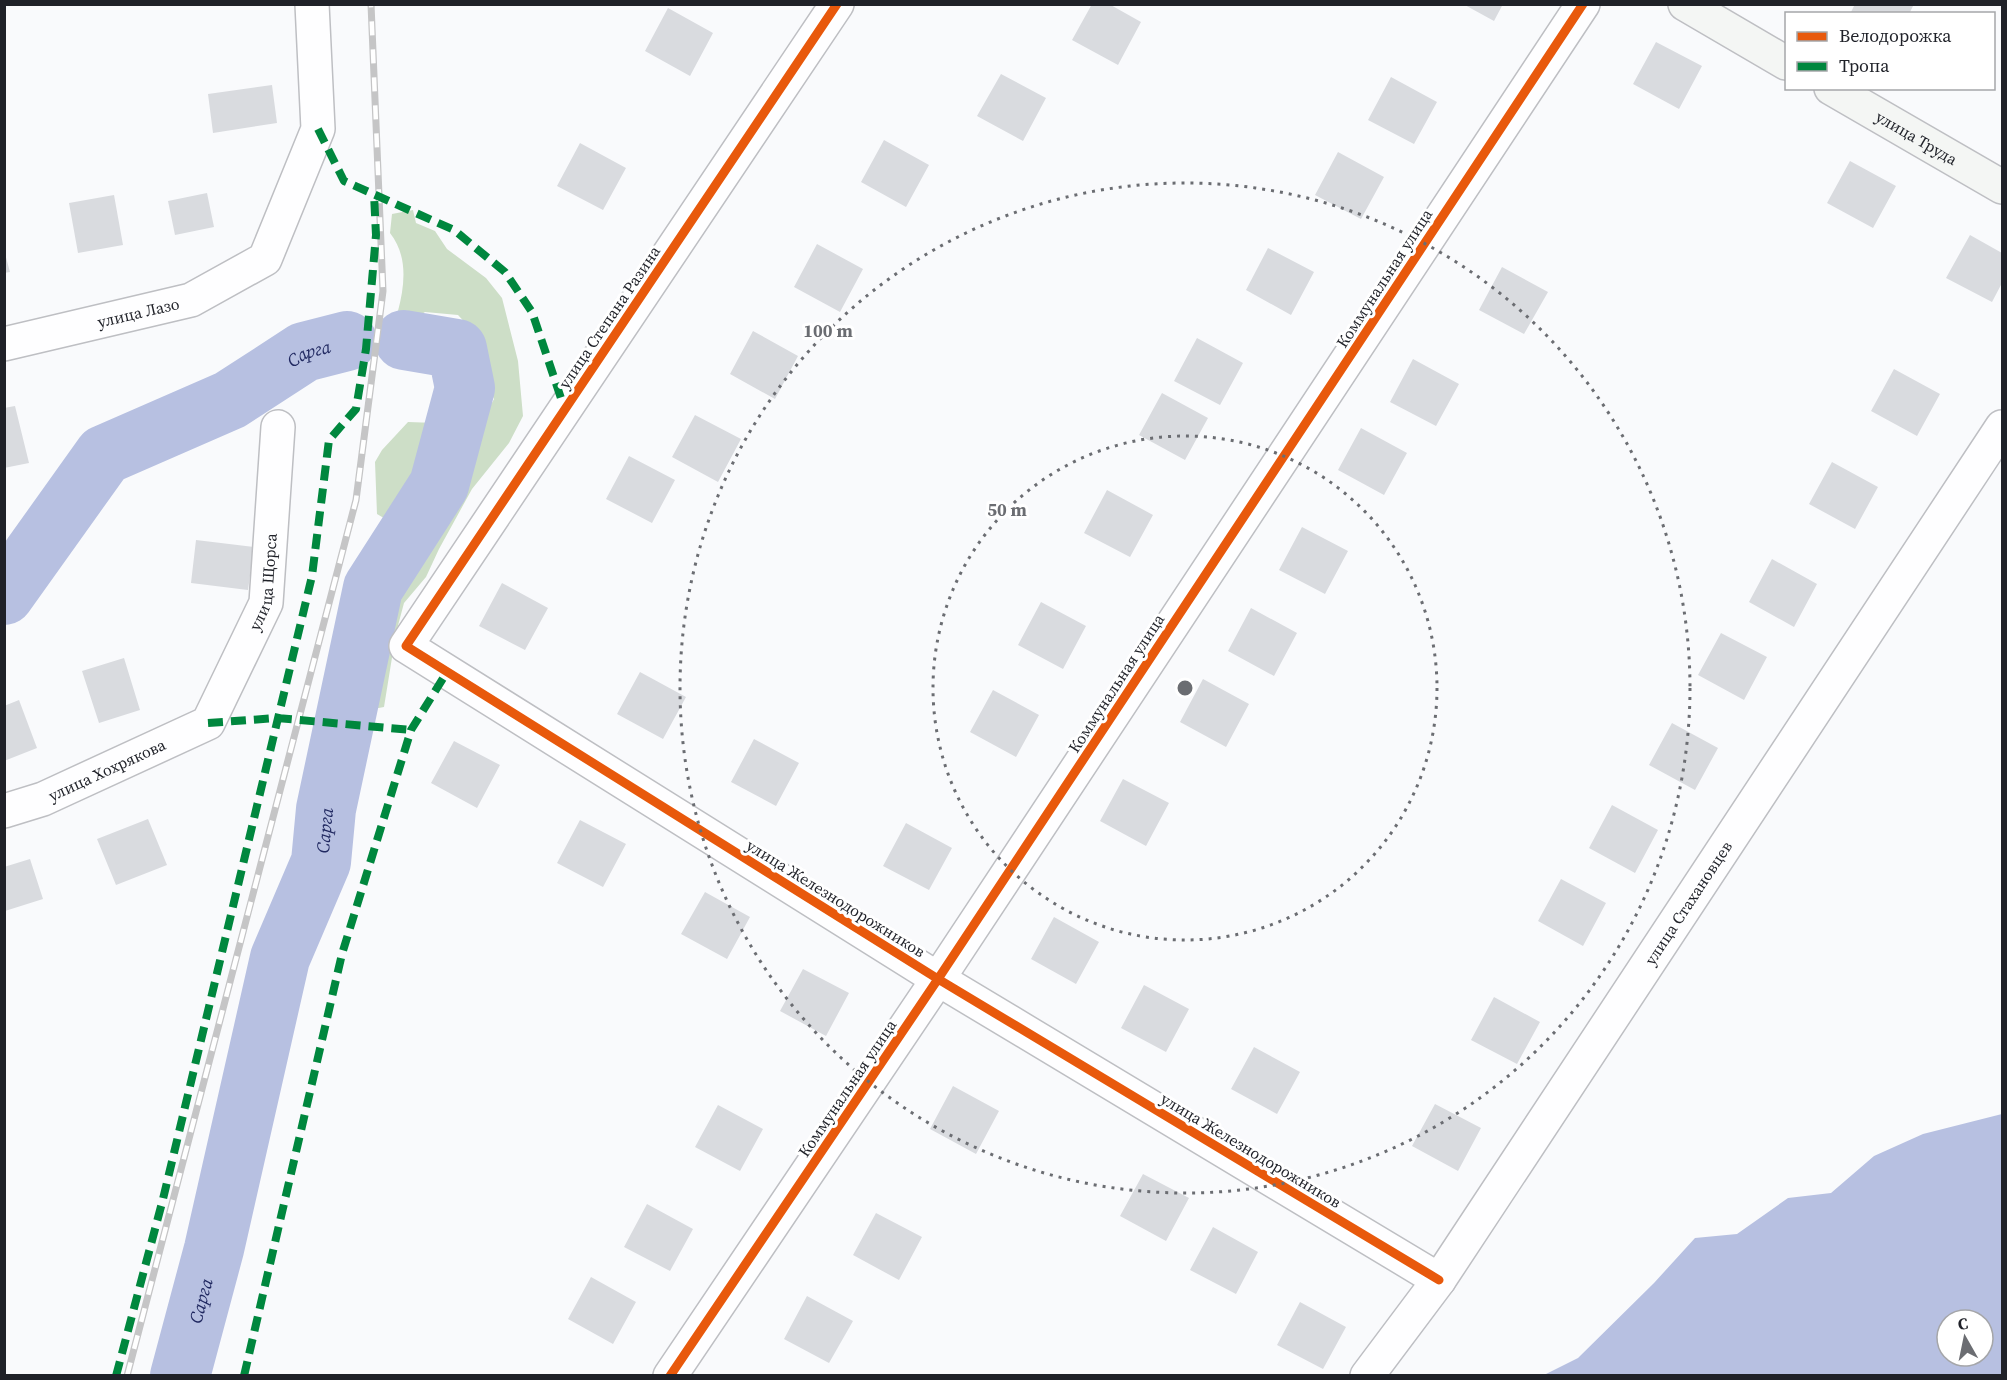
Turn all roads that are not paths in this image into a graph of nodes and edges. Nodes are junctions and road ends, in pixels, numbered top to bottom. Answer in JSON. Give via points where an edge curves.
{"nodes":[{"id":1,"x":312,"y":4,"type":"edge"},
{"id":2,"x":837,"y":4,"type":"edge"},
{"id":3,"x":1582,"y":4,"type":"edge"},
{"id":4,"x":1685,"y":4,"type":"edge"},
{"id":5,"x":1785,"y":62,"type":"edge"},
{"id":6,"x":1835,"y":90,"type":"edge"},
{"id":7,"x":2002,"y":187,"type":"edge"},
{"id":8,"x":4,"y":344,"type":"edge"},
{"id":9,"x":278,"y":427,"type":"dead end"},
{"id":10,"x":2002,"y":427,"type":"edge"},
{"id":11,"x":406,"y":646,"type":"joint"},
{"id":12,"x":208,"y":723,"type":"joint"},
{"id":13,"x":4,"y":811,"type":"edge"},
{"id":14,"x":938,"y":979,"type":"junction"},
{"id":15,"x":1439,"y":1280,"type":"junction"},
{"id":16,"x":670,"y":1376,"type":"edge"},
{"id":17,"x":1367,"y":1376,"type":"edge"}],
"edges":[{"from":1,"to":8,"type":"street","name":"улица Лазо","via":[[318,129],[265,259],[191,300]]},
{"from":2,"to":11,"type":"street","name":"улица Степана Разина"},
{"from":3,"to":14,"type":"street","name":"Коммунальная улица"},
{"from":4,"to":5,"type":"street"},
{"from":6,"to":7,"type":"street","name":"улица Труда"},
{"from":9,"to":12,"type":"street","name":"улица Щорса","via":[[266,603]]},
{"from":10,"to":15,"type":"street","name":"улица Стахановцев"},
{"from":11,"to":14,"type":"street","name":"улица Железнодорожников"},
{"from":12,"to":13,"type":"street","name":"улица Хохрякова","via":[[43,800]]},
{"from":14,"to":15,"type":"street","name":"улица Железнодорожников"},
{"from":14,"to":16,"type":"street","name":"Коммунальная улица"},
{"from":15,"to":17,"type":"street","name":"улица Стахановцев"}]}
